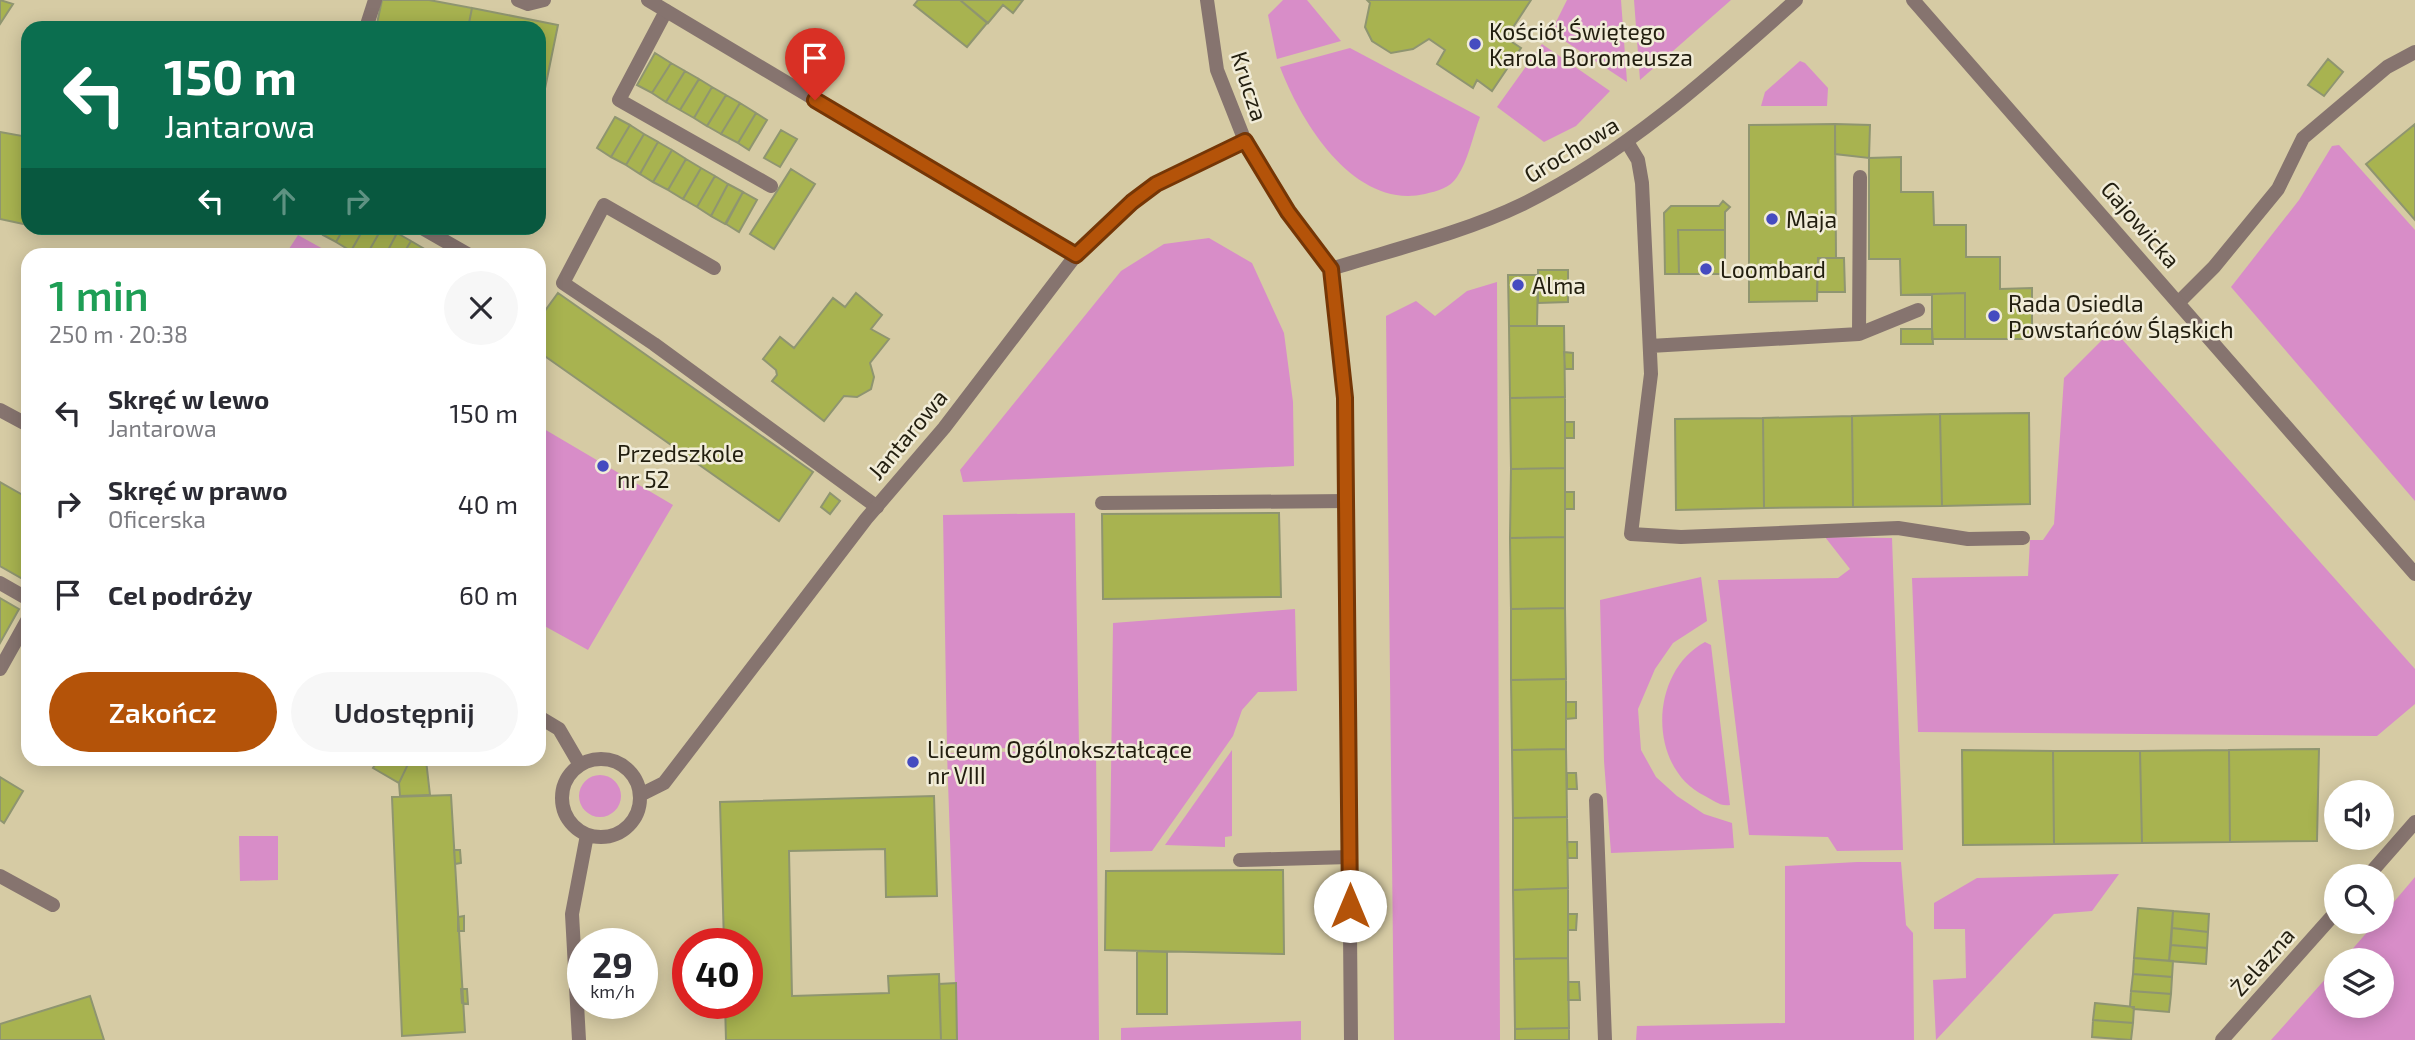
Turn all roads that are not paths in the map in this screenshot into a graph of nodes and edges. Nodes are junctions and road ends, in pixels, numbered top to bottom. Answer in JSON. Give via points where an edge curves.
{"nodes":[{"id":1,"x":375,"y":0,"type":"edge"},
{"id":2,"x":518,"y":0,"type":"edge"},
{"id":3,"x":544,"y":0,"type":"edge"},
{"id":4,"x":648,"y":0,"type":"edge"},
{"id":5,"x":1207,"y":0,"type":"edge"},
{"id":6,"x":1796,"y":0,"type":"edge"},
{"id":7,"x":1913,"y":0,"type":"edge"},
{"id":8,"x":666,"y":11,"type":"junction"},
{"id":9,"x":368,"y":21,"type":"edge"},
{"id":10,"x":2415,"y":52,"type":"edge"},
{"id":11,"x":1245,"y":141,"type":"junction"},
{"id":12,"x":1627,"y":142,"type":"junction"},
{"id":13,"x":1860,"y":177,"type":"dead end"},
{"id":14,"x":771,"y":186,"type":"dead end"},
{"id":15,"x":434,"y":235,"type":"edge"},
{"id":16,"x":457,"y":248,"type":"edge"},
{"id":17,"x":1076,"y":255,"type":"junction"},
{"id":18,"x":714,"y":268,"type":"dead end"},
{"id":19,"x":1331,"y":269,"type":"junction"},
{"id":20,"x":2179,"y":302,"type":"junction"},
{"id":21,"x":1918,"y":310,"type":"dead end"},
{"id":22,"x":1859,"y":334,"type":"junction"},
{"id":23,"x":1650,"y":346,"type":"junction"},
{"id":24,"x":0,"y":410,"type":"edge"},
{"id":25,"x":21,"y":421,"type":"edge"},
{"id":26,"x":1347,"y":501,"type":"junction"},
{"id":27,"x":1102,"y":503,"type":"dead end"},
{"id":28,"x":877,"y":507,"type":"junction"},
{"id":29,"x":2023,"y":538,"type":"dead end"},
{"id":30,"x":2415,"y":574,"type":"edge"},
{"id":31,"x":0,"y":583,"type":"edge"},
{"id":32,"x":21,"y":596,"type":"edge"},
{"id":33,"x":21,"y":632,"type":"edge"},
{"id":34,"x":0,"y":669,"type":"edge"},
{"id":35,"x":546,"y":722,"type":"edge"},
{"id":36,"x":580,"y":765,"type":"junction"},
{"id":37,"x":640,"y":795,"type":"junction"},
{"id":38,"x":1596,"y":800,"type":"dead end"},
{"id":39,"x":2415,"y":822,"type":"edge"},
{"id":40,"x":587,"y":835,"type":"junction"},
{"id":41,"x":1350,"y":857,"type":"junction"},
{"id":42,"x":1240,"y":860,"type":"dead end"},
{"id":43,"x":2378,"y":864,"type":"edge"},
{"id":44,"x":0,"y":876,"type":"edge"},
{"id":45,"x":52,"y":905,"type":"dead end"},
{"id":46,"x":2324,"y":925,"type":"edge"},
{"id":47,"x":579,"y":1040,"type":"edge"},
{"id":48,"x":1351,"y":1040,"type":"edge"},
{"id":49,"x":1605,"y":1040,"type":"edge"},
{"id":50,"x":2222,"y":1040,"type":"edge"}],
"edges":[{"from":1,"to":9,"type":"street"},
{"from":2,"to":3,"type":"street","via":[[528,4]]},
{"from":4,"to":8,"type":"street"},
{"from":5,"to":11,"type":"street","name":"Krucza","via":[[1217,70]]},
{"from":6,"to":12,"type":"street","name":"Grochowa"},
{"from":7,"to":20,"type":"street","name":"Gajowicka"},
{"from":8,"to":14,"type":"street","via":[[619,100]]},
{"from":8,"to":17,"type":"street"},
{"from":10,"to":20,"type":"street","via":[[2387,67],[2303,138],[2278,189]]},
{"from":11,"to":17,"type":"street","name":"Jantarowa","via":[[1156,184]]},
{"from":11,"to":19,"type":"street","name":"Krucza","via":[[1288,212]]},
{"from":12,"to":19,"type":"street","name":"Grochowa","via":[[1521,205]]},
{"from":12,"to":23,"type":"street","via":[[1638,160],[1642,183]]},
{"from":13,"to":22,"type":"street"},
{"from":15,"to":16,"type":"street"},
{"from":17,"to":28,"type":"street","name":"Jantarowa","via":[[944,428]]},
{"from":18,"to":28,"type":"street","via":[[604,205],[563,283]]},
{"from":19,"to":26,"type":"street","via":[[1344,380]]},
{"from":20,"to":30,"type":"street","name":"Gajowicka"},
{"from":21,"to":22,"type":"street"},
{"from":22,"to":23,"type":"street"},
{"from":23,"to":29,"type":"street","via":[[1651,374],[1631,534],[1681,537],[1898,528],[1968,539]]},
{"from":24,"to":25,"type":"street"},
{"from":26,"to":27,"type":"street"},
{"from":26,"to":41,"type":"street"},
{"from":28,"to":37,"type":"street","name":"Jantarowa","via":[[664,783]]},
{"from":31,"to":32,"type":"street"},
{"from":33,"to":34,"type":"street"},
{"from":35,"to":36,"type":"street","via":[[559,729]]},
{"from":36,"to":37,"type":"street","via":[[601,759],[614,761],[627,769]]},
{"from":36,"to":40,"type":"street","via":[[566,780],[561,805],[573,826]]},
{"from":37,"to":40,"type":"street","via":[[632,823],[607,837]]},
{"from":38,"to":49,"type":"street"},
{"from":39,"to":43,"type":"street"},
{"from":40,"to":47,"type":"street","via":[[572,914]]},
{"from":41,"to":42,"type":"street"},
{"from":41,"to":48,"type":"street"},
{"from":44,"to":45,"type":"street"},
{"from":46,"to":50,"type":"street","name":"Żelazna"}]}
